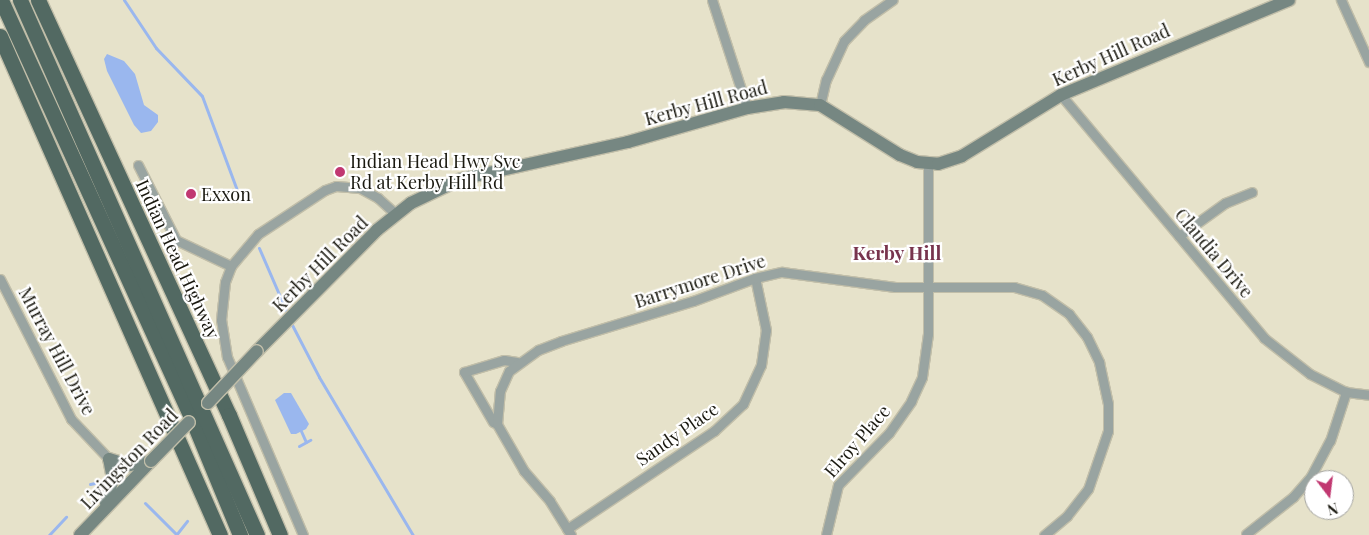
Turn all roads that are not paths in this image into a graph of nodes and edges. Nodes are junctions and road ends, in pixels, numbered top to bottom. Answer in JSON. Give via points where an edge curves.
{"nodes":[{"id":1,"x":1,"y":0,"type":"edge"},
{"id":2,"x":20,"y":0,"type":"edge"},
{"id":3,"x":38,"y":0,"type":"edge"},
{"id":4,"x":712,"y":0,"type":"edge"},
{"id":5,"x":893,"y":0,"type":"edge"},
{"id":6,"x":1288,"y":0,"type":"edge"},
{"id":7,"x":1341,"y":0,"type":"edge"},
{"id":8,"x":0,"y":36,"type":"edge"},
{"id":9,"x":1369,"y":62,"type":"edge"},
{"id":10,"x":1061,"y":95,"type":"junction"},
{"id":11,"x":820,"y":106,"type":"junction"},
{"id":12,"x":747,"y":108,"type":"junction"},
{"id":13,"x":928,"y":163,"type":"junction"},
{"id":14,"x":138,"y":165,"type":"dead end"},
{"id":15,"x":1252,"y":192,"type":"dead end"},
{"id":16,"x":396,"y":214,"type":"junction"},
{"id":17,"x":1180,"y":236,"type":"junction"},
{"id":18,"x":231,"y":266,"type":"junction"},
{"id":19,"x":755,"y":278,"type":"junction"},
{"id":20,"x":0,"y":279,"type":"edge"},
{"id":21,"x":929,"y":286,"type":"junction"},
{"id":22,"x":517,"y":362,"type":"junction"},
{"id":23,"x":1346,"y":392,"type":"junction"},
{"id":24,"x":1369,"y":395,"type":"edge"},
{"id":25,"x":206,"y":405,"type":"junction"},
{"id":26,"x":190,"y":421,"type":"junction"},
{"id":27,"x":497,"y":424,"type":"junction"},
{"id":28,"x":109,"y":459,"type":"junction"},
{"id":29,"x":151,"y":461,"type":"junction"},
{"id":30,"x":103,"y":511,"type":"junction"},
{"id":31,"x":569,"y":532,"type":"edge"},
{"id":32,"x":1246,"y":534,"type":"dead end"},
{"id":33,"x":80,"y":535,"type":"edge"},
{"id":34,"x":220,"y":535,"type":"edge"},
{"id":35,"x":240,"y":535,"type":"edge"},
{"id":36,"x":257,"y":535,"type":"edge"},
{"id":37,"x":280,"y":535,"type":"edge"},
{"id":38,"x":304,"y":535,"type":"edge"},
{"id":39,"x":826,"y":535,"type":"edge"},
{"id":40,"x":1044,"y":535,"type":"edge"}],
"edges":[{"from":1,"to":26,"type":"highway"},
{"from":2,"to":25,"type":"highway"},
{"from":3,"to":37,"type":"highway","name":"Indian Head Highway","via":[[225,406]]},
{"from":4,"to":12,"type":"street"},
{"from":5,"to":11,"type":"street","via":[[864,20],[844,41],[826,80]]},
{"from":6,"to":10,"type":"main road","name":"Kerby Hill Road"},
{"from":7,"to":9,"type":"street"},
{"from":8,"to":34,"type":"highway"},
{"from":10,"to":13,"type":"main road","name":"Kerby Hill Road","via":[[962,156],[938,164]]},
{"from":10,"to":17,"type":"street","name":"Claudia Drive"},
{"from":11,"to":12,"type":"main road","name":"Kerby Hill Road","via":[[784,102]]},
{"from":11,"to":13,"type":"main road","name":"Kerby Hill Road","via":[[900,155]]},
{"from":12,"to":16,"type":"main road","name":"Kerby Hill Road","via":[[628,142],[461,178]]},
{"from":13,"to":21,"type":"street","name":"Elroy Place"},
{"from":14,"to":18,"type":"street","via":[[176,240]]},
{"from":15,"to":17,"type":"street","via":[[1225,203]]},
{"from":16,"to":18,"type":"street","via":[[360,188],[336,186],[258,234]]},
{"from":16,"to":25,"type":"main road","name":"Kerby Hill Road","bridge":true},
{"from":17,"to":23,"type":"street","name":"Claudia Drive","via":[[1276,349],[1302,369]]},
{"from":18,"to":38,"type":"street","via":[[220,304],[222,336]]},
{"from":19,"to":21,"type":"street","name":"Barrymore Drive","via":[[789,272],[880,286]]},
{"from":19,"to":22,"type":"street","name":"Barrymore Drive","via":[[693,301],[554,344]]},
{"from":19,"to":31,"type":"street","name":"Sandy Place","via":[[766,330],[761,365],[743,404],[714,431]]},
{"from":20,"to":28,"type":"street","name":"Murray Hill Drive","via":[[71,419]]},
{"from":21,"to":39,"type":"street","name":"Elroy Place","via":[[927,354],[919,386],[882,441],[838,485]]},
{"from":21,"to":40,"type":"street","name":"Barrymore Drive","via":[[1002,285],[1034,292],[1069,314],[1097,355],[1108,404],[1105,446],[1078,504]]},
{"from":22,"to":27,"type":"street","via":[[501,386]]},
{"from":22,"to":27,"type":"street","name":"Barrymore Drive","via":[[504,360],[464,372]]},
{"from":23,"to":24,"type":"street","name":"Claudia Drive"},
{"from":23,"to":32,"type":"street","via":[[1337,426],[1311,476],[1293,497]]},
{"from":25,"to":26,"type":"main road","name":"Livingston Road"},
{"from":25,"to":36,"type":"highway"},
{"from":26,"to":29,"type":"main road","name":"Livingston Road","bridge":true},
{"from":26,"to":35,"type":"highway"},
{"from":27,"to":31,"type":"street","via":[[524,471],[550,501]]},
{"from":28,"to":29,"type":"main road","via":[[129,465]]},
{"from":28,"to":30,"type":"main road","via":[[113,478]]},
{"from":29,"to":30,"type":"main road","name":"Livingston Road"},
{"from":30,"to":33,"type":"main road","name":"Livingston Road"}]}
